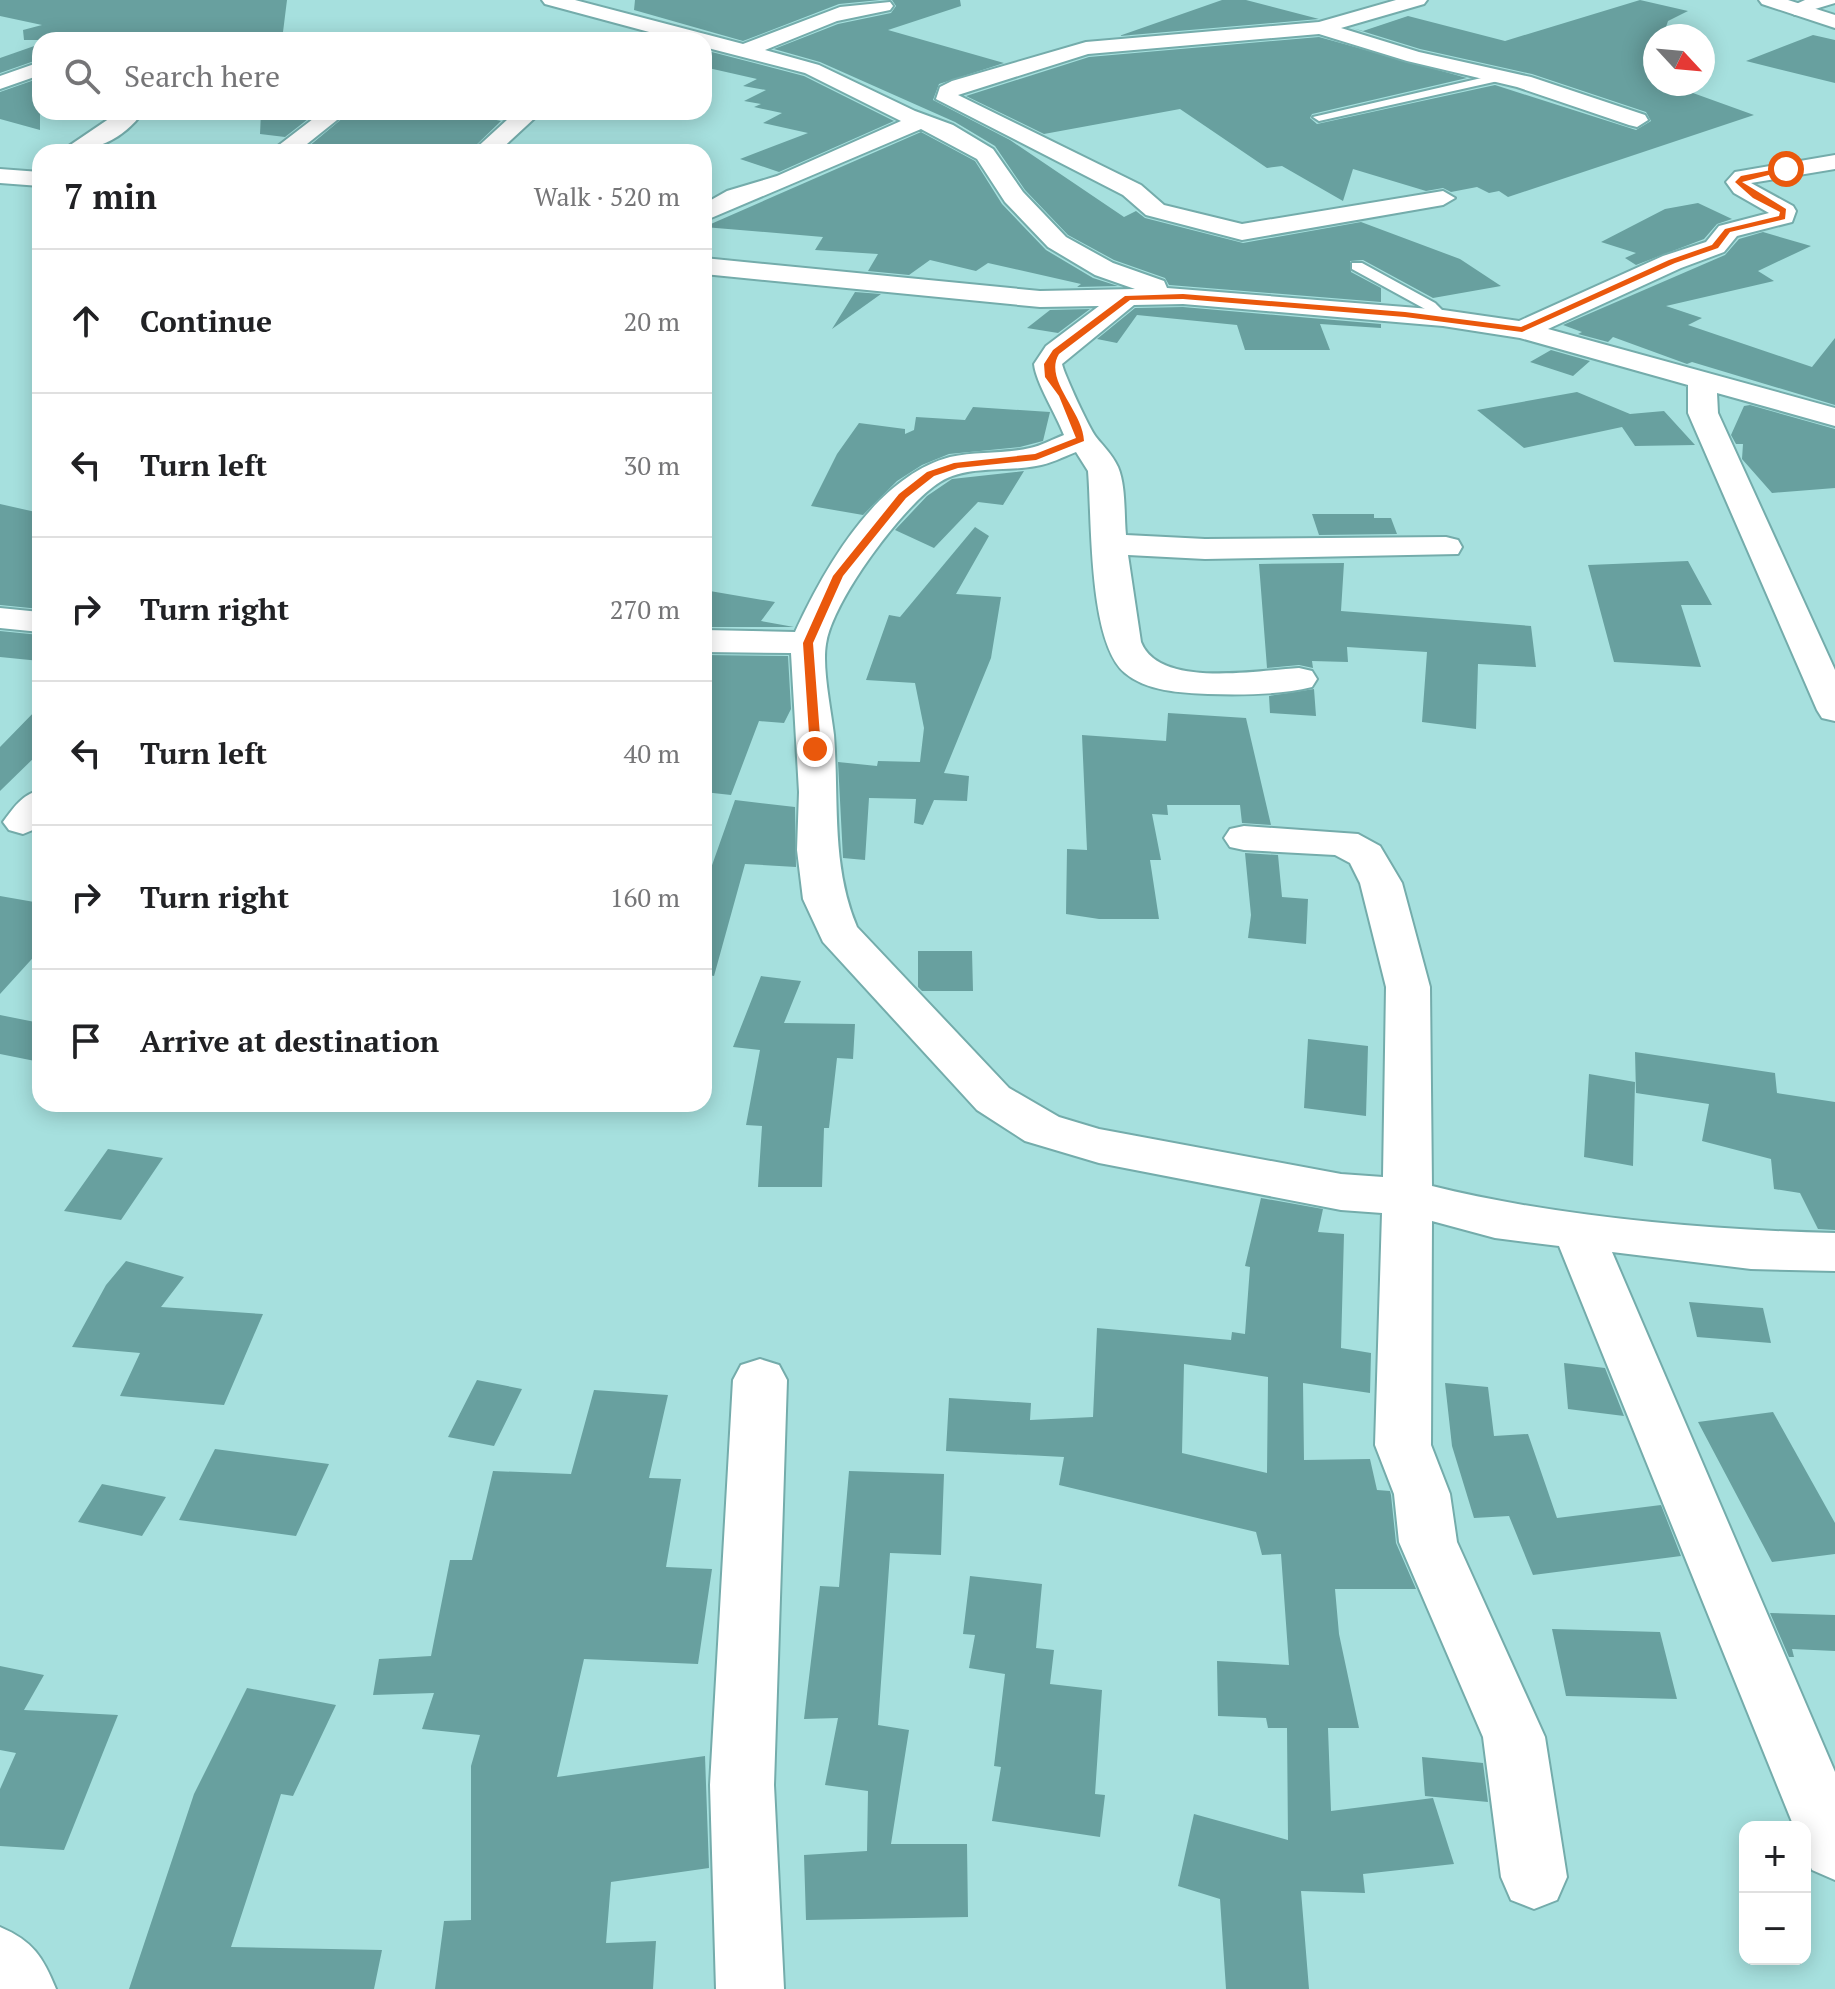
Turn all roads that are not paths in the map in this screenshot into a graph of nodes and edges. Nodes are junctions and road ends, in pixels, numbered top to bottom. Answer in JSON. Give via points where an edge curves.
{"nodes":[{"id":1,"x":552,"y":0,"type":"edge"},
{"id":2,"x":1417,"y":0,"type":"edge"},
{"id":3,"x":1769,"y":0,"type":"edge"},
{"id":4,"x":1827,"y":0,"type":"edge"},
{"id":5,"x":883,"y":6,"type":"dead end"},
{"id":6,"x":1795,"y":9,"type":"junction"},
{"id":7,"x":1835,"y":22,"type":"edge"},
{"id":8,"x":1320,"y":28,"type":"junction"},
{"id":9,"x":676,"y":32,"type":"edge"},
{"id":10,"x":712,"y":41,"type":"edge"},
{"id":11,"x":746,"y":50,"type":"junction"},
{"id":12,"x":32,"y":71,"type":"edge"},
{"id":13,"x":1503,"y":77,"type":"junction"},
{"id":14,"x":0,"y":83,"type":"edge"},
{"id":15,"x":1319,"y":117,"type":"dead end"},
{"id":16,"x":123,"y":120,"type":"edge"},
{"id":17,"x":325,"y":120,"type":"edge"},
{"id":18,"x":521,"y":120,"type":"edge"},
{"id":19,"x":1637,"y":120,"type":"dead end"},
{"id":20,"x":920,"y":121,"type":"junction"},
{"id":21,"x":86,"y":144,"type":"edge"},
{"id":22,"x":293,"y":144,"type":"edge"},
{"id":23,"x":493,"y":144,"type":"edge"},
{"id":24,"x":1835,"y":162,"type":"edge"},
{"id":25,"x":0,"y":176,"type":"edge"},
{"id":26,"x":32,"y":178,"type":"edge"},
{"id":27,"x":1443,"y":198,"type":"dead end"},
{"id":28,"x":712,"y":210,"type":"edge"},
{"id":29,"x":1357,"y":266,"type":"dead end"},
{"id":30,"x":712,"y":267,"type":"edge"},
{"id":31,"x":748,"y":271,"type":"junction"},
{"id":32,"x":712,"y":286,"type":"edge"},
{"id":33,"x":1183,"y":296,"type":"junction"},
{"id":34,"x":1128,"y":297,"type":"junction"},
{"id":35,"x":1443,"y":318,"type":"junction"},
{"id":36,"x":1522,"y":330,"type":"junction"},
{"id":37,"x":1702,"y":379,"type":"junction"},
{"id":38,"x":1835,"y":417,"type":"edge"},
{"id":39,"x":1081,"y":439,"type":"junction"},
{"id":40,"x":1111,"y":544,"type":"junction"},
{"id":41,"x":1446,"y":547,"type":"dead end"},
{"id":42,"x":0,"y":618,"type":"edge"},
{"id":43,"x":32,"y":621,"type":"edge"},
{"id":44,"x":712,"y":641,"type":"edge"},
{"id":45,"x":808,"y":643,"type":"junction"},
{"id":46,"x":1299,"y":679,"type":"dead end"},
{"id":47,"x":1835,"y":710,"type":"edge"},
{"id":48,"x":1244,"y":838,"type":"dead end"},
{"id":49,"x":1407,"y":1197,"type":"junction"},
{"id":50,"x":1578,"y":1231,"type":"junction"},
{"id":51,"x":1835,"y":1252,"type":"edge"},
{"id":52,"x":760,"y":1380,"type":"dead end"},
{"id":53,"x":1835,"y":1848,"type":"edge"},
{"id":54,"x":1534,"y":1877,"type":"dead end"},
{"id":55,"x":0,"y":1961,"type":"edge"},
{"id":56,"x":22,"y":1989,"type":"edge"},
{"id":57,"x":750,"y":1989,"type":"edge"}],
"edges":[{"from":1,"to":9,"type":"street"},
{"from":2,"to":8,"type":"street"},
{"from":3,"to":6,"type":"street"},
{"from":4,"to":6,"type":"street"},
{"from":5,"to":11,"type":"street","via":[[840,12]]},
{"from":6,"to":7,"type":"street"},
{"from":8,"to":13,"type":"street"},
{"from":8,"to":27,"type":"street","via":[[1086,48],[960,86],[948,92],[947,99],[1132,190],[1155,210],[1209,226],[1242,232]]},
{"from":10,"to":11,"type":"street"},
{"from":11,"to":20,"type":"street","via":[[836,79]]},
{"from":12,"to":14,"type":"street"},
{"from":13,"to":15,"type":"lane"},
{"from":13,"to":19,"type":"street"},
{"from":16,"to":21,"type":"street"},
{"from":17,"to":22,"type":"street"},
{"from":18,"to":23,"type":"street"},
{"from":20,"to":28,"type":"street"},
{"from":20,"to":33,"type":"street","via":[[985,154],[1014,197],[1057,242],[1104,269]]},
{"from":24,"to":36,"type":"street","via":[[1743,177],[1738,182],[1743,188],[1784,211],[1783,217],[1728,231],[1715,247]]},
{"from":25,"to":26,"type":"street"},
{"from":29,"to":35,"type":"lane"},
{"from":30,"to":31,"type":"street"},
{"from":31,"to":32,"type":"street"},
{"from":31,"to":34,"type":"street","via":[[1040,299]]},
{"from":33,"to":34,"type":"street"},
{"from":33,"to":35,"type":"street"},
{"from":34,"to":39,"type":"street","via":[[1056,352],[1048,364]]},
{"from":35,"to":36,"type":"street"},
{"from":36,"to":37,"type":"street"},
{"from":37,"to":38,"type":"street"},
{"from":37,"to":47,"type":"street","via":[[1703,413]]},
{"from":39,"to":40,"type":"street","via":[[1104,471]]},
{"from":39,"to":45,"type":"street","via":[[1036,457],[957,465],[931,474],[902,496],[838,576]]},
{"from":40,"to":41,"type":"street","via":[[1205,549]]},
{"from":40,"to":46,"type":"street","via":[[1127,654],[1140,668],[1184,682]]},
{"from":42,"to":43,"type":"street"},
{"from":44,"to":45,"type":"street"},
{"from":45,"to":49,"type":"street","via":[[824,899],[838,932],[993,1099],[1042,1129],[1099,1146],[1341,1192]]},
{"from":48,"to":49,"type":"street","via":[[1344,843],[1366,855],[1381,883],[1408,987]]},
{"from":49,"to":50,"type":"street","via":[[1495,1220]]},
{"from":49,"to":54,"type":"street","via":[[1403,1445],[1422,1494],[1428,1542],[1514,1737]]},
{"from":50,"to":51,"type":"street","via":[[1751,1250]]},
{"from":50,"to":53,"type":"street"},
{"from":52,"to":57,"type":"street","via":[[742,1785]]},
{"from":55,"to":56,"type":"street"}]}
